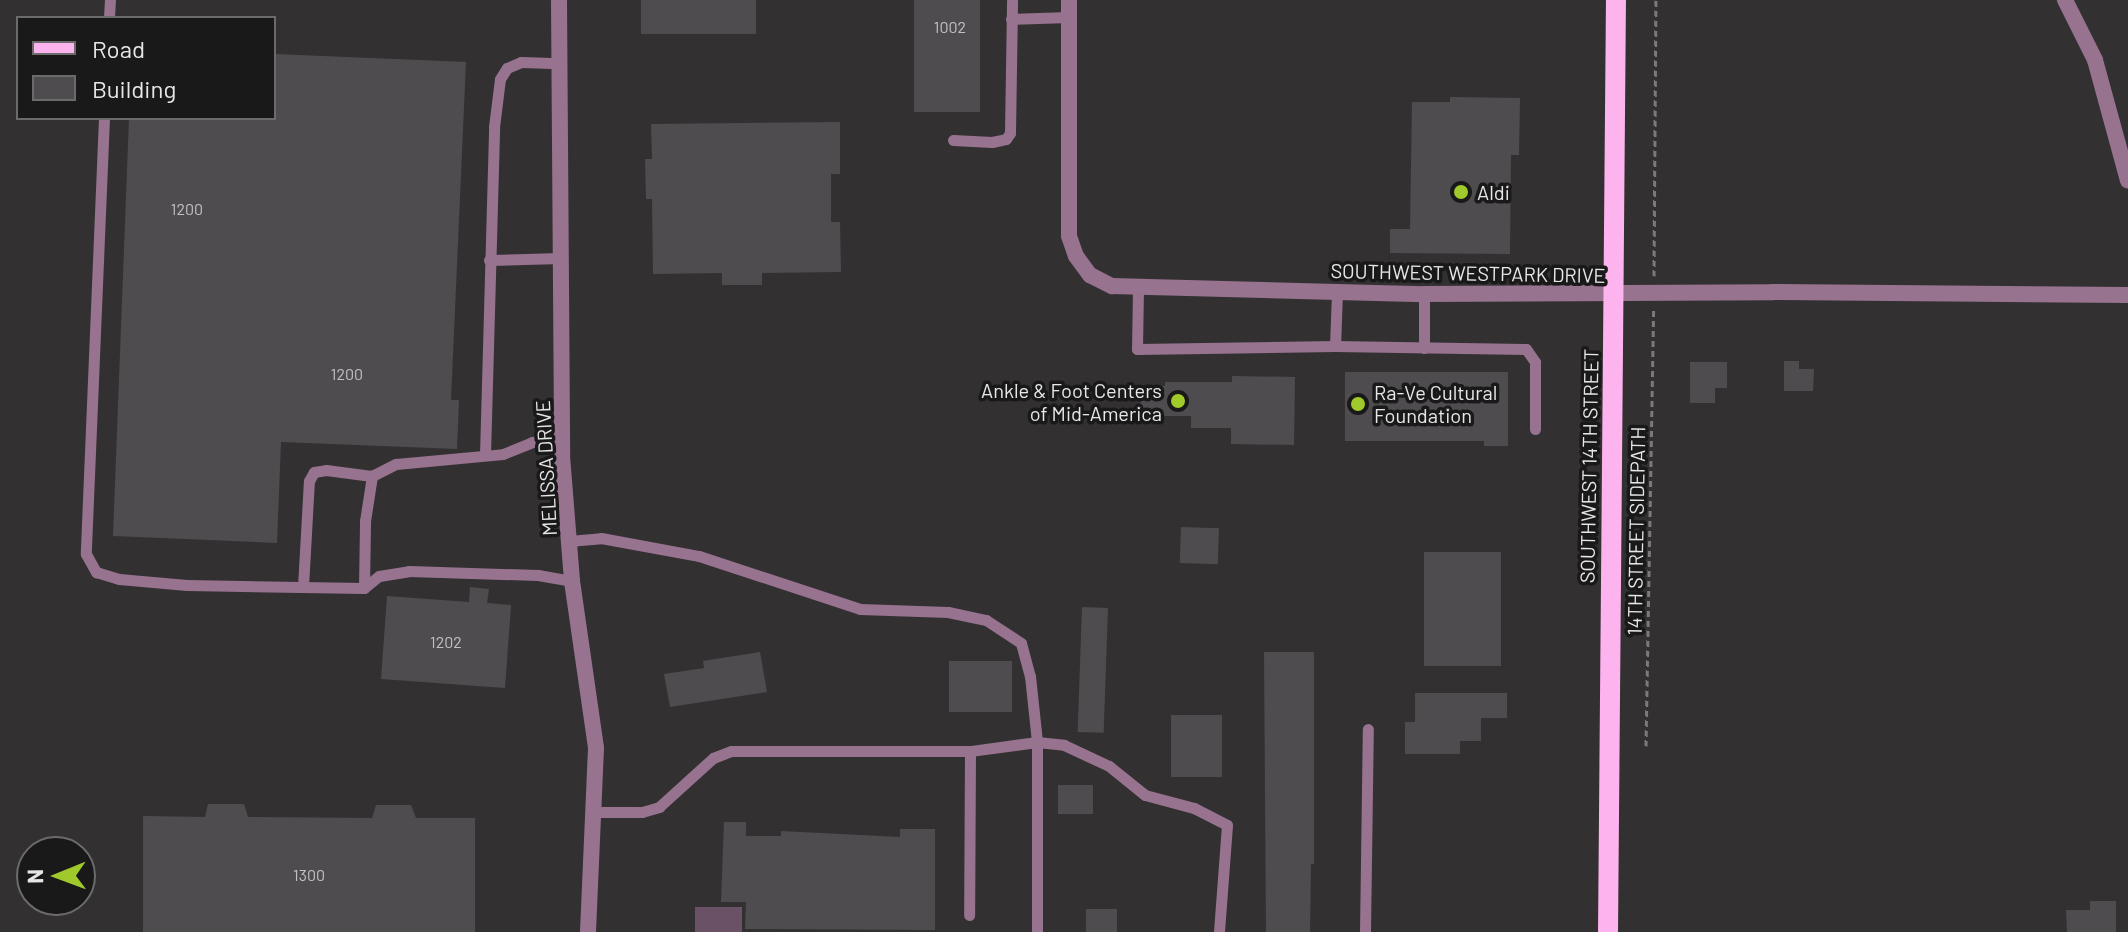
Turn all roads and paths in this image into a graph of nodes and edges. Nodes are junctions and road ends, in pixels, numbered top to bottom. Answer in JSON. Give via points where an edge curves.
{"nodes":[{"id":1,"x":559,"y":0,"type":"edge"},
{"id":2,"x":1012,"y":0,"type":"edge"},
{"id":3,"x":1616,"y":0,"type":"edge"},
{"id":4,"x":1656,"y":0,"type":"edge"},
{"id":5,"x":2065,"y":0,"type":"edge"},
{"id":6,"x":1069,"y":9,"type":"edge"},
{"id":7,"x":1011,"y":19,"type":"junction"},
{"id":8,"x":559,"y":63,"type":"junction"},
{"id":9,"x":104,"y":120,"type":"edge"},
{"id":10,"x":953,"y":140,"type":"dead end"},
{"id":11,"x":2128,"y":181,"type":"edge"},
{"id":12,"x":561,"y":258,"type":"junction"},
{"id":13,"x":489,"y":260,"type":"junction"},
{"id":14,"x":1654,"y":274,"type":"dead end"},
{"id":15,"x":1138,"y":287,"type":"junction"},
{"id":16,"x":1337,"y":292,"type":"junction"},
{"id":17,"x":1424,"y":294,"type":"junction"},
{"id":18,"x":1615,"y":295,"type":"junction"},
{"id":19,"x":2128,"y":295,"type":"edge"},
{"id":20,"x":1653,"y":316,"type":"dead end"},
{"id":21,"x":1335,"y":346,"type":"junction"},
{"id":22,"x":1424,"y":348,"type":"junction"},
{"id":23,"x":1535,"y":429,"type":"dead end"},
{"id":24,"x":562,"y":439,"type":"junction"},
{"id":25,"x":485,"y":455,"type":"junction"},
{"id":26,"x":372,"y":476,"type":"junction"},
{"id":27,"x":569,"y":541,"type":"junction"},
{"id":28,"x":572,"y":581,"type":"junction"},
{"id":29,"x":303,"y":587,"type":"junction"},
{"id":30,"x":364,"y":588,"type":"junction"},
{"id":31,"x":1368,"y":729,"type":"dead end"},
{"id":32,"x":1037,"y":742,"type":"junction"},
{"id":33,"x":1646,"y":746,"type":"dead end"},
{"id":34,"x":970,"y":751,"type":"junction"},
{"id":35,"x":593,"y":812,"type":"junction"},
{"id":36,"x":969,"y":915,"type":"dead end"},
{"id":37,"x":588,"y":932,"type":"edge"},
{"id":38,"x":1037,"y":932,"type":"edge"},
{"id":39,"x":1219,"y":932,"type":"edge"},
{"id":40,"x":1365,"y":932,"type":"edge"},
{"id":41,"x":1608,"y":932,"type":"edge"}],
"edges":[{"from":1,"to":8,"type":"street","name":"MELISSA DRIVE"},
{"from":2,"to":7,"type":"lane"},
{"from":3,"to":18,"type":"main road","name":"SOUTHWEST 14TH STREET"},
{"from":4,"to":14,"type":"path"},
{"from":5,"to":11,"type":"street","via":[[2095,60]]},
{"from":6,"to":7,"type":"lane"},
{"from":6,"to":15,"type":"street","name":"SOUTHWEST WESTPARK DRIVE","via":[[1069,236],[1090,275],[1112,286]]},
{"from":7,"to":10,"type":"lane","via":[[1010,133],[992,142]]},
{"from":8,"to":12,"type":"street","name":"MELISSA DRIVE"},
{"from":8,"to":13,"type":"lane","via":[[521,62],[507,68],[500,79]]},
{"from":9,"to":29,"type":"lane","via":[[86,554],[96,572],[119,579]]},
{"from":12,"to":13,"type":"lane"},
{"from":12,"to":24,"type":"street","name":"MELISSA DRIVE"},
{"from":13,"to":25,"type":"lane"},
{"from":15,"to":16,"type":"street","name":"SOUTHWEST WESTPARK DRIVE"},
{"from":15,"to":21,"type":"lane","via":[[1137,349]]},
{"from":16,"to":17,"type":"street","name":"SOUTHWEST WESTPARK DRIVE"},
{"from":16,"to":21,"type":"lane"},
{"from":17,"to":18,"type":"street","name":"SOUTHWEST WESTPARK DRIVE"},
{"from":17,"to":22,"type":"lane"},
{"from":18,"to":19,"type":"street","name":"SOUTHWEST WESTPARK DRIVE"},
{"from":18,"to":41,"type":"main road","name":"SOUTHWEST 14TH STREET"},
{"from":20,"to":33,"type":"path","name":"14TH STREET SIDEPATH"},
{"from":21,"to":22,"type":"lane"},
{"from":22,"to":23,"type":"lane","via":[[1526,349],[1535,362]]},
{"from":24,"to":25,"type":"lane"},
{"from":24,"to":27,"type":"street","name":"MELISSA DRIVE"},
{"from":25,"to":26,"type":"lane","via":[[396,464]]},
{"from":26,"to":29,"type":"lane","via":[[314,472],[309,481]]},
{"from":26,"to":30,"type":"lane"},
{"from":27,"to":28,"type":"street","name":"MELISSA DRIVE"},
{"from":27,"to":32,"type":"lane","via":[[601,538],[699,556],[860,609],[948,612],[986,620],[1021,643]]},
{"from":28,"to":30,"type":"lane","via":[[409,571],[379,576]]},
{"from":28,"to":35,"type":"street","name":"MELISSA DRIVE","via":[[596,748]]},
{"from":29,"to":30,"type":"lane"},
{"from":31,"to":40,"type":"lane"},
{"from":32,"to":34,"type":"lane"},
{"from":32,"to":38,"type":"lane"},
{"from":32,"to":39,"type":"lane","via":[[1064,745],[1109,766],[1145,795],[1194,808],[1227,825]]},
{"from":34,"to":35,"type":"lane","via":[[731,751],[713,758],[659,807]]},
{"from":34,"to":36,"type":"lane"},
{"from":35,"to":37,"type":"street","name":"MELISSA DRIVE"}]}
